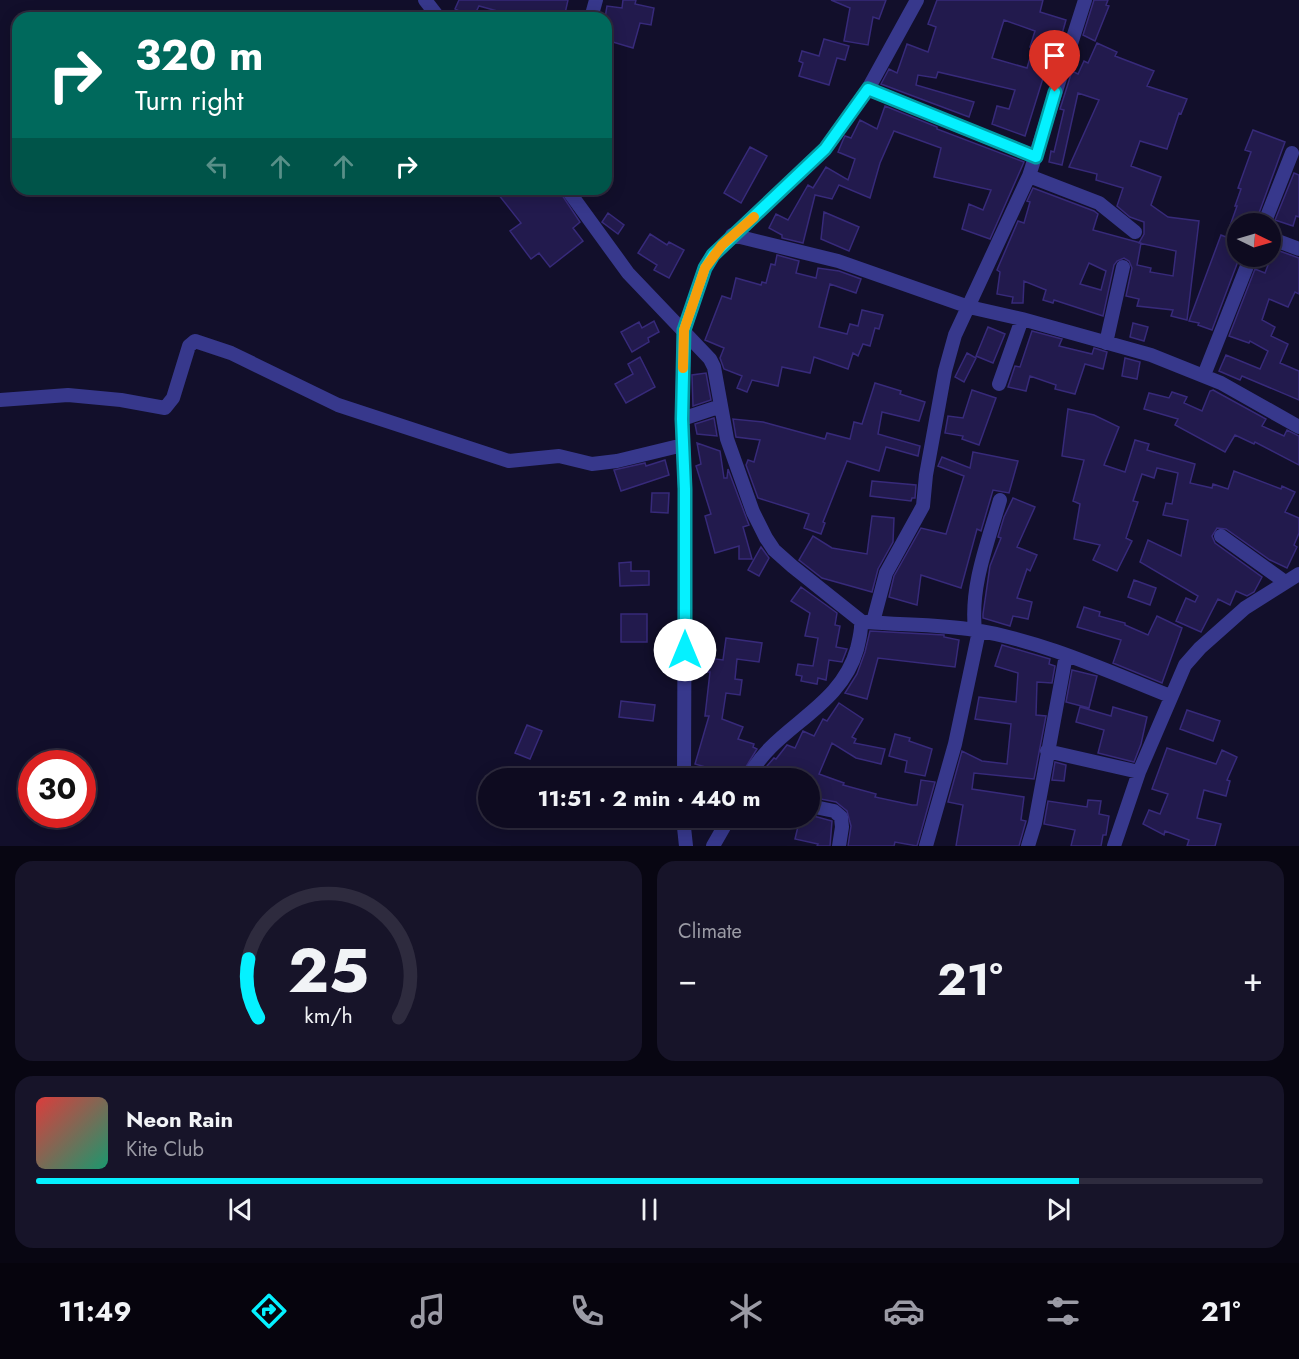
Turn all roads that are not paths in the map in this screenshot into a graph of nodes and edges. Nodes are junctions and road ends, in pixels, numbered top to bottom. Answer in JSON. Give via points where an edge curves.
{"nodes":[{"id":1,"x":425,"y":0,"type":"edge"},
{"id":2,"x":917,"y":0,"type":"edge"},
{"id":3,"x":1085,"y":0,"type":"edge"},
{"id":4,"x":434,"y":12,"type":"edge"},
{"id":5,"x":868,"y":89,"type":"junction"},
{"id":6,"x":1292,"y":153,"type":"dead end"},
{"id":7,"x":1036,"y":157,"type":"junction"},
{"id":8,"x":1029,"y":176,"type":"junction"},
{"id":9,"x":571,"y":195,"type":"edge"},
{"id":10,"x":1268,"y":213,"type":"edge"},
{"id":11,"x":1135,"y":232,"type":"dead end"},
{"id":12,"x":732,"y":235,"type":"junction"},
{"id":13,"x":1281,"y":242,"type":"edge"},
{"id":14,"x":1299,"y":249,"type":"edge"},
{"id":15,"x":1124,"y":267,"type":"dead end"},
{"id":16,"x":1247,"y":267,"type":"edge"},
{"id":17,"x":969,"y":308,"type":"junction"},
{"id":18,"x":1022,"y":319,"type":"junction"},
{"id":19,"x":678,"y":326,"type":"junction"},
{"id":20,"x":1106,"y":343,"type":"junction"},
{"id":21,"x":1204,"y":375,"type":"junction"},
{"id":22,"x":999,"y":384,"type":"dead end"},
{"id":23,"x":0,"y":400,"type":"edge"},
{"id":24,"x":720,"y":406,"type":"junction"},
{"id":25,"x":682,"y":419,"type":"junction"},
{"id":26,"x":1299,"y":427,"type":"edge"},
{"id":27,"x":683,"y":445,"type":"junction"},
{"id":28,"x":1000,"y":500,"type":"dead end"},
{"id":29,"x":1221,"y":536,"type":"dead end"},
{"id":30,"x":1299,"y":574,"type":"edge"},
{"id":31,"x":1285,"y":582,"type":"junction"},
{"id":32,"x":867,"y":622,"type":"junction"},
{"id":33,"x":977,"y":630,"type":"junction"},
{"id":34,"x":1066,"y":655,"type":"junction"},
{"id":35,"x":1170,"y":696,"type":"junction"},
{"id":36,"x":1047,"y":751,"type":"junction"},
{"id":37,"x":684,"y":768,"type":"edge"},
{"id":38,"x":753,"y":768,"type":"edge"},
{"id":39,"x":1139,"y":772,"type":"junction"},
{"id":40,"x":820,"y":808,"type":"edge"},
{"id":41,"x":684,"y":828,"type":"edge"},
{"id":42,"x":723,"y":828,"type":"edge"},
{"id":43,"x":686,"y":846,"type":"edge"},
{"id":44,"x":713,"y":846,"type":"edge"},
{"id":45,"x":839,"y":846,"type":"edge"},
{"id":46,"x":926,"y":846,"type":"edge"},
{"id":47,"x":1028,"y":846,"type":"edge"},
{"id":48,"x":1114,"y":846,"type":"edge"}],
"edges":[{"from":1,"to":4,"type":"street"},
{"from":2,"to":5,"type":"street"},
{"from":3,"to":7,"type":"street"},
{"from":5,"to":7,"type":"street"},
{"from":5,"to":12,"type":"street","via":[[825,149]]},
{"from":6,"to":10,"type":"street"},
{"from":7,"to":8,"type":"street"},
{"from":8,"to":11,"type":"street","via":[[1099,203]]},
{"from":8,"to":17,"type":"street"},
{"from":9,"to":19,"type":"street","via":[[628,273]]},
{"from":12,"to":17,"type":"street","via":[[838,261]]},
{"from":12,"to":19,"type":"street","via":[[705,268]]},
{"from":13,"to":14,"type":"street"},
{"from":15,"to":20,"type":"street"},
{"from":16,"to":21,"type":"street"},
{"from":17,"to":18,"type":"street"},
{"from":17,"to":32,"type":"street","via":[[955,335],[945,371],[923,506],[886,573]]},
{"from":18,"to":20,"type":"street"},
{"from":18,"to":22,"type":"street"},
{"from":19,"to":24,"type":"street","via":[[714,367]]},
{"from":19,"to":25,"type":"street"},
{"from":20,"to":21,"type":"street"},
{"from":21,"to":26,"type":"street"},
{"from":23,"to":27,"type":"street","via":[[68,395],[165,408],[173,399],[189,346],[195,340],[231,353],[338,405],[509,461],[559,456],[592,464]]},
{"from":24,"to":25,"type":"street"},
{"from":24,"to":32,"type":"street","via":[[727,439],[753,512],[774,550]]},
{"from":25,"to":27,"type":"street"},
{"from":27,"to":37,"type":"street"},
{"from":28,"to":33,"type":"street","via":[[974,599]]},
{"from":29,"to":31,"type":"street"},
{"from":30,"to":31,"type":"street"},
{"from":31,"to":35,"type":"street","via":[[1245,608],[1200,648],[1185,665]]},
{"from":32,"to":33,"type":"street"},
{"from":32,"to":38,"type":"street","via":[[861,629],[852,666],[842,680],[817,709]]},
{"from":33,"to":34,"type":"street"},
{"from":33,"to":46,"type":"street","via":[[955,744]]},
{"from":34,"to":35,"type":"street"},
{"from":34,"to":36,"type":"street"},
{"from":35,"to":39,"type":"street"},
{"from":36,"to":39,"type":"street"},
{"from":36,"to":47,"type":"street"},
{"from":39,"to":48,"type":"street"},
{"from":40,"to":45,"type":"street","via":[[841,817]]},
{"from":41,"to":43,"type":"street"},
{"from":42,"to":44,"type":"street"}]}
